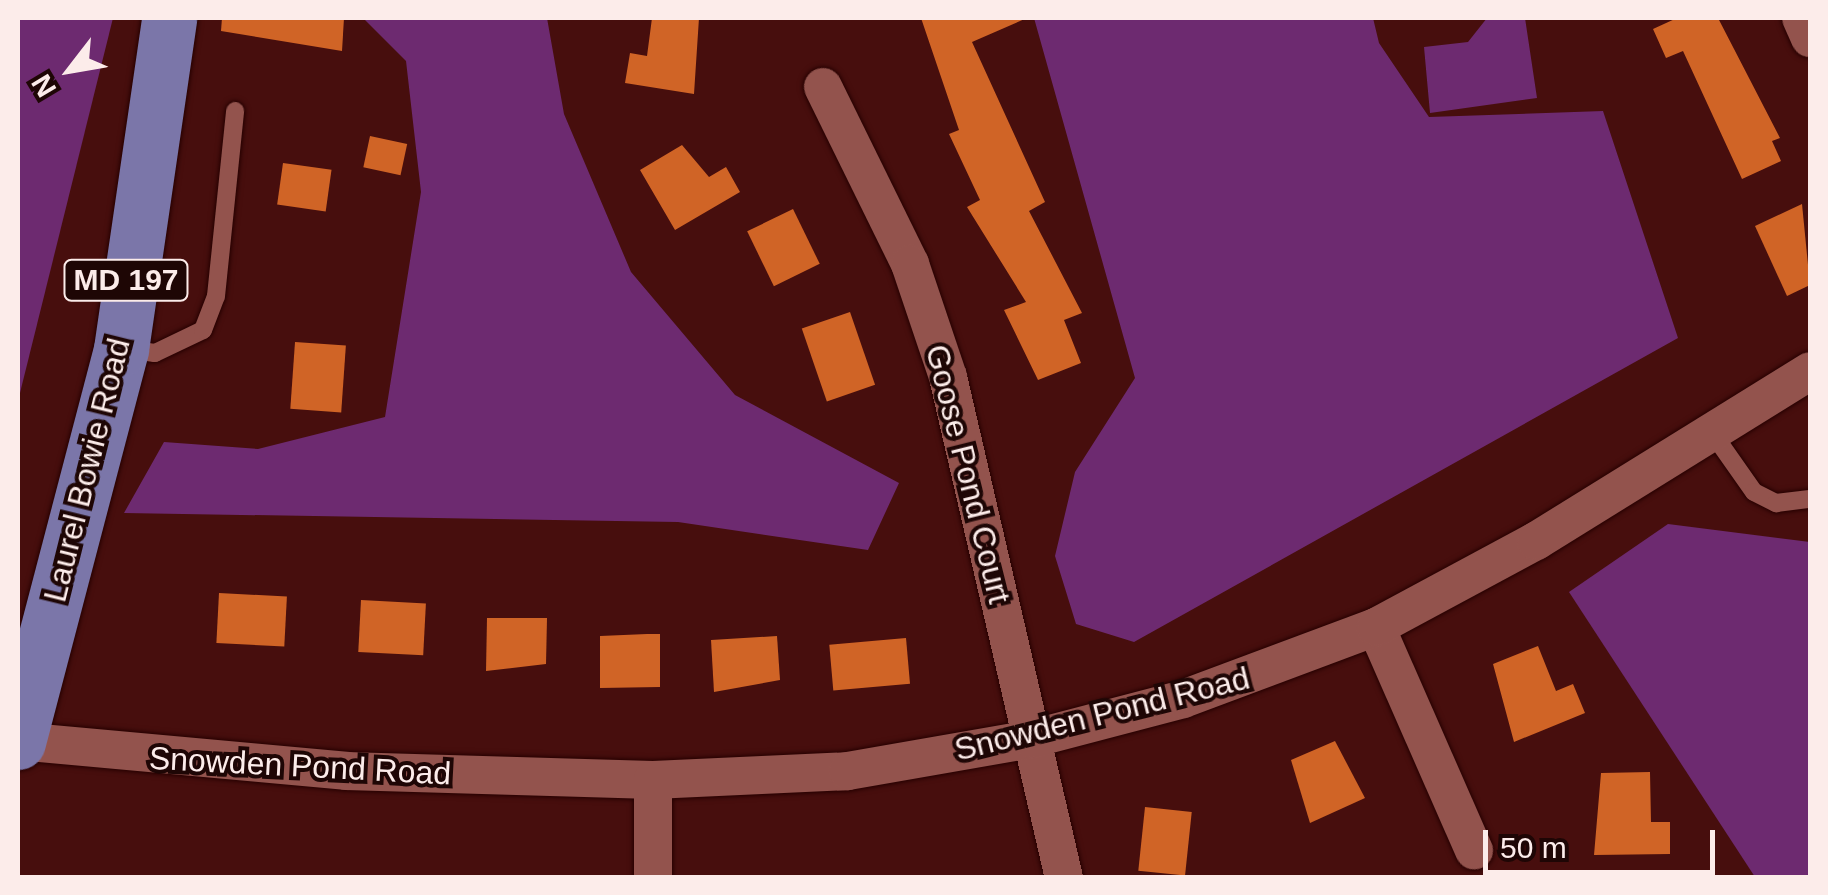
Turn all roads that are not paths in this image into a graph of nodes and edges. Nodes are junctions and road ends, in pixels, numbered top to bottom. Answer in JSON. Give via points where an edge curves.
{"nodes":[{"id":1,"x":169,"y":18,"type":"edge"},
{"id":2,"x":1802,"y":18,"type":"edge"},
{"id":3,"x":1810,"y":38,"type":"edge"},
{"id":4,"x":822,"y":87,"type":"dead end"},
{"id":5,"x":234,"y":111,"type":"dead end"},
{"id":6,"x":121,"y":348,"type":"junction"},
{"id":7,"x":1810,"y":371,"type":"edge"},
{"id":8,"x":1708,"y":428,"type":"junction"},
{"id":9,"x":1810,"y":499,"type":"edge"},
{"id":10,"x":1376,"y":627,"type":"junction"},
{"id":11,"x":1031,"y":739,"type":"junction"},
{"id":12,"x":18,"y":741,"type":"edge"},
{"id":13,"x":653,"y":780,"type":"junction"},
{"id":14,"x":1474,"y":850,"type":"dead end"},
{"id":15,"x":653,"y":878,"type":"edge"},
{"id":16,"x":1064,"y":878,"type":"edge"}],
"edges":[{"from":1,"to":6,"type":"main road","name":"Laurel Bowie Road","number":"MD 197"},
{"from":2,"to":3,"type":"street"},
{"from":4,"to":11,"type":"street","name":"Goose Pond Court","via":[[929,317]]},
{"from":5,"to":6,"type":"lane","via":[[216,296],[203,330],[155,353]]},
{"from":6,"to":12,"type":"main road","name":"Laurel Bowie Road","number":"MD 197"},
{"from":7,"to":8,"type":"street","name":"Snowden Pond Road"},
{"from":8,"to":9,"type":"lane","via":[[1754,492],[1776,503]]},
{"from":8,"to":10,"type":"street","name":"Snowden Pond Road","via":[[1536,542]]},
{"from":10,"to":11,"type":"street","name":"Snowden Pond Road","via":[[1200,694]]},
{"from":10,"to":14,"type":"street"},
{"from":11,"to":13,"type":"street","name":"Snowden Pond Road","via":[[848,770]]},
{"from":11,"to":16,"type":"street","name":"Goose Pond Court"},
{"from":12,"to":13,"type":"street","name":"Snowden Pond Road","via":[[346,771]]},
{"from":13,"to":15,"type":"street"}]}
